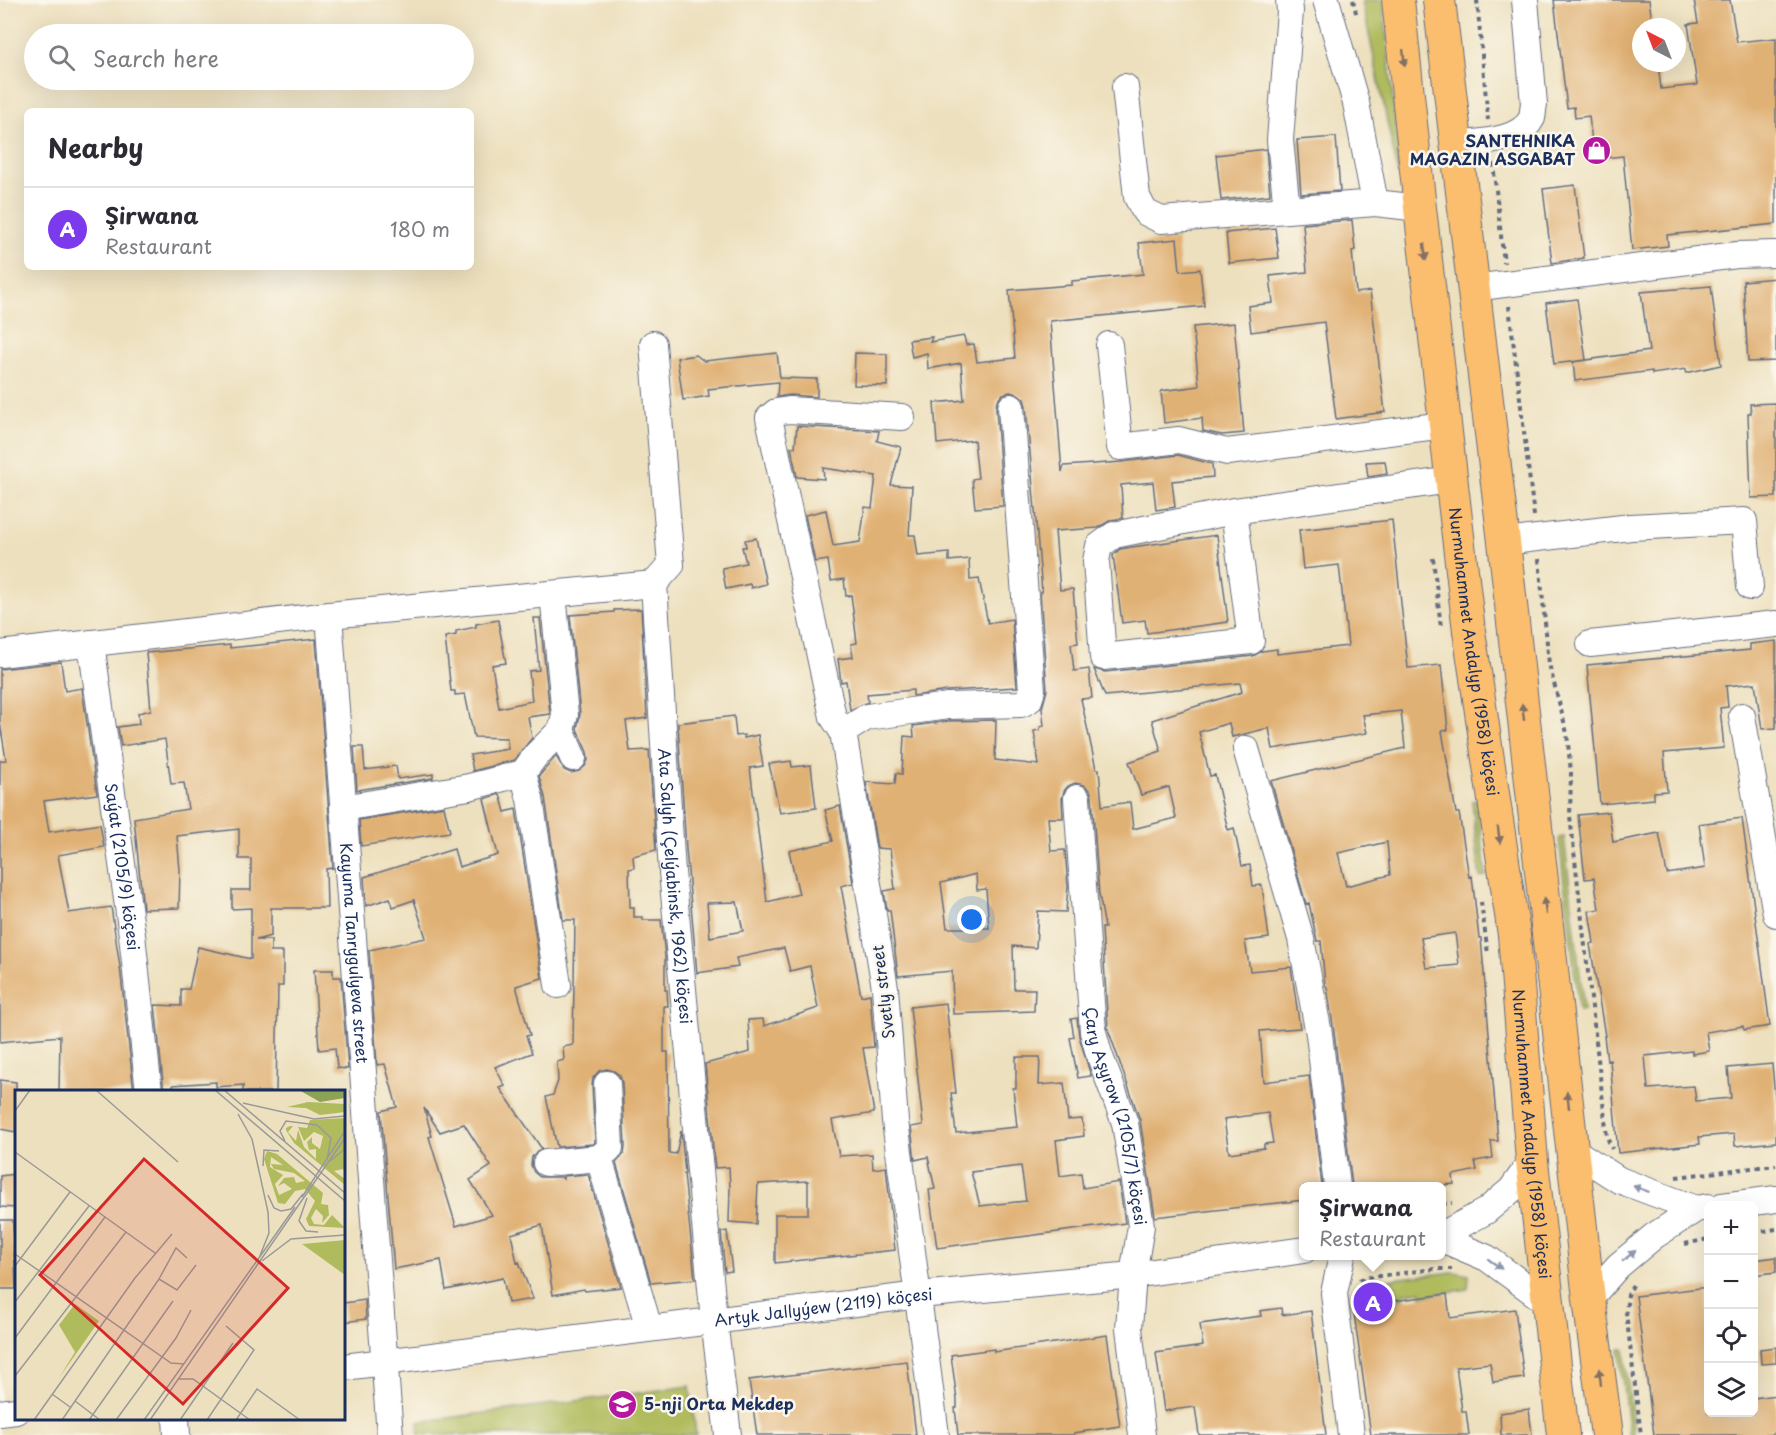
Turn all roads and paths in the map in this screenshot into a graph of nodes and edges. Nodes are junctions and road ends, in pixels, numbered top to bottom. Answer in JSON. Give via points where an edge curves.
{"nodes":[{"id":1,"x":1289,"y":0,"type":"edge"},
{"id":2,"x":1326,"y":0,"type":"edge"},
{"id":3,"x":1398,"y":0,"type":"edge"},
{"id":4,"x":1439,"y":0,"type":"edge"},
{"id":5,"x":1477,"y":0,"type":"edge"},
{"id":6,"x":1525,"y":0,"type":"edge"},
{"id":7,"x":1125,"y":87,"type":"dead end"},
{"id":8,"x":1490,"y":140,"type":"junction"},
{"id":9,"x":1456,"y":145,"type":"junction"},
{"id":10,"x":1375,"y":203,"type":"junction"},
{"id":11,"x":1420,"y":208,"type":"junction"},
{"id":12,"x":1287,"y":210,"type":"junction"},
{"id":13,"x":1776,"y":254,"type":"edge"},
{"id":14,"x":1506,"y":284,"type":"junction"},
{"id":15,"x":1473,"y":288,"type":"junction"},
{"id":16,"x":653,"y":344,"type":"dead end"},
{"id":17,"x":1109,"y":345,"type":"dead end"},
{"id":18,"x":1011,"y":408,"type":"dead end"},
{"id":19,"x":902,"y":417,"type":"dead end"},
{"id":20,"x":1445,"y":424,"type":"junction"},
{"id":21,"x":1450,"y":480,"type":"junction"},
{"id":22,"x":1234,"y":511,"type":"junction"},
{"id":23,"x":1537,"y":537,"type":"junction"},
{"id":24,"x":1504,"y":542,"type":"junction"},
{"id":25,"x":654,"y":584,"type":"junction"},
{"id":26,"x":1749,"y":587,"type":"dead end"},
{"id":27,"x":552,"y":594,"type":"junction"},
{"id":28,"x":329,"y":615,"type":"junction"},
{"id":29,"x":1776,"y":624,"type":"edge"},
{"id":30,"x":91,"y":643,"type":"junction"},
{"id":31,"x":1590,"y":644,"type":"dead end"},
{"id":32,"x":0,"y":654,"type":"edge"},
{"id":33,"x":1742,"y":716,"type":"dead end"},
{"id":34,"x":561,"y":730,"type":"junction"},
{"id":35,"x":843,"y":732,"type":"junction"},
{"id":36,"x":1246,"y":749,"type":"dead end"},
{"id":37,"x":573,"y":758,"type":"dead end"},
{"id":38,"x":523,"y":773,"type":"junction"},
{"id":39,"x":1077,"y":798,"type":"dead end"},
{"id":40,"x":344,"y":808,"type":"junction"},
{"id":41,"x":1776,"y":914,"type":"edge"},
{"id":42,"x":558,"y":985,"type":"dead end"},
{"id":43,"x":607,"y":1084,"type":"dead end"},
{"id":44,"x":149,"y":1090,"type":"edge"},
{"id":45,"x":1574,"y":1151,"type":"junction"},
{"id":46,"x":1613,"y":1151,"type":"dead end"},
{"id":47,"x":599,"y":1158,"type":"junction"},
{"id":48,"x":1532,"y":1161,"type":"junction"},
{"id":49,"x":546,"y":1163,"type":"dead end"},
{"id":50,"x":1776,"y":1165,"type":"edge"},
{"id":51,"x":1667,"y":1178,"type":"dead end"},
{"id":52,"x":1337,"y":1182,"type":"edge"},
{"id":53,"x":1776,"y":1199,"type":"edge"},
{"id":54,"x":1758,"y":1201,"type":"edge"},
{"id":55,"x":1702,"y":1208,"type":"edge"},
{"id":56,"x":1776,"y":1229,"type":"edge"},
{"id":57,"x":1758,"y":1232,"type":"edge"},
{"id":58,"x":1446,"y":1235,"type":"edge"},
{"id":59,"x":1446,"y":1239,"type":"edge"},
{"id":60,"x":1704,"y":1240,"type":"edge"},
{"id":61,"x":1680,"y":1245,"type":"dead end"},
{"id":62,"x":1299,"y":1251,"type":"edge"},
{"id":63,"x":1340,"y":1260,"type":"edge"},
{"id":64,"x":1458,"y":1269,"type":"dead end"},
{"id":65,"x":1133,"y":1275,"type":"junction"},
{"id":66,"x":1635,"y":1281,"type":"dead end"},
{"id":67,"x":1356,"y":1282,"type":"dead end"},
{"id":68,"x":919,"y":1295,"type":"junction"},
{"id":69,"x":1590,"y":1299,"type":"junction"},
{"id":70,"x":1548,"y":1304,"type":"junction"},
{"id":71,"x":714,"y":1320,"type":"junction"},
{"id":72,"x":649,"y":1328,"type":"junction"},
{"id":73,"x":385,"y":1362,"type":"junction"},
{"id":74,"x":345,"y":1367,"type":"edge"},
{"id":75,"x":15,"y":1411,"type":"edge"},
{"id":76,"x":0,"y":1413,"type":"edge"},
{"id":77,"x":176,"y":1420,"type":"edge"},
{"id":78,"x":177,"y":1435,"type":"edge"},
{"id":79,"x":390,"y":1435,"type":"edge"},
{"id":80,"x":728,"y":1435,"type":"edge"},
{"id":81,"x":936,"y":1435,"type":"edge"},
{"id":82,"x":1142,"y":1435,"type":"edge"},
{"id":83,"x":1351,"y":1435,"type":"edge"},
{"id":84,"x":1563,"y":1435,"type":"edge"},
{"id":85,"x":1607,"y":1435,"type":"edge"},
{"id":86,"x":1641,"y":1435,"type":"edge"}],
"edges":[{"from":1,"to":12,"type":"street","via":[[1280,140]]},
{"from":2,"to":10,"type":"street","via":[[1356,103]]},
{"from":3,"to":11,"type":"main road","name":"Nurmuhammet Andalyp (1958) köçesi","one_way":true},
{"from":4,"to":9,"type":"main road"},
{"from":5,"to":8,"type":"path"},
{"from":6,"to":8,"type":"street","via":[[1532,118],[1508,138]]},
{"from":7,"to":12,"type":"street","via":[[1137,197],[1145,212],[1161,220]]},
{"from":8,"to":9,"type":"street"},
{"from":8,"to":14,"type":"path"},
{"from":9,"to":15,"type":"main road"},
{"from":10,"to":11,"type":"street"},
{"from":10,"to":12,"type":"street"},
{"from":11,"to":20,"type":"main road","name":"Nurmuhammet Andalyp (1958) köçesi","one_way":true},
{"from":13,"to":14,"type":"street","via":[[1737,255]]},
{"from":14,"to":15,"type":"street"},
{"from":14,"to":23,"type":"path"},
{"from":15,"to":24,"type":"main road"},
{"from":16,"to":25,"type":"street","via":[[671,565]]},
{"from":17,"to":20,"type":"street","via":[[1120,447],[1179,440],[1227,452]]},
{"from":18,"to":35,"type":"street","via":[[1032,691],[1029,700],[1021,704],[948,706],[867,717]]},
{"from":19,"to":35,"type":"street","name":"Svetly street","via":[[789,410],[769,418],[833,717]]},
{"from":20,"to":21,"type":"main road","name":"Nurmuhammet Andalyp (1958) köçesi"},
{"from":21,"to":22,"type":"street"},
{"from":21,"to":48,"type":"main road","name":"Nurmuhammet Andalyp (1958) köçesi","one_way":true,"via":[[1514,935]]},
{"from":22,"to":22,"type":"street","via":[[1114,535],[1099,546],[1096,561],[1103,657],[1251,641]]},
{"from":23,"to":24,"type":"street"},
{"from":23,"to":26,"type":"street","via":[[1744,521]]},
{"from":23,"to":46,"type":"path","via":[[1549,664],[1567,733],[1570,816],[1607,1137]]},
{"from":45,"to":24,"type":"main road","one_way":true},
{"from":25,"to":27,"type":"street"},
{"from":25,"to":71,"type":"street","name":"Ata Salyh (Çelýabinsk, 1962) köçesi","via":[[672,872]]},
{"from":27,"to":28,"type":"street"},
{"from":27,"to":34,"type":"street","via":[[565,715]]},
{"from":28,"to":30,"type":"street"},
{"from":28,"to":40,"type":"street","name":"Kayuma Tanrygulyeva street"},
{"from":29,"to":31,"type":"street"},
{"from":30,"to":32,"type":"street"},
{"from":30,"to":44,"type":"street","name":"Saýat (2105/9) köçesi"},
{"from":33,"to":41,"type":"street"},
{"from":34,"to":37,"type":"street"},
{"from":34,"to":38,"type":"street"},
{"from":35,"to":68,"type":"street","name":"Svetly street","via":[[885,988],[895,1121]]},
{"from":36,"to":52,"type":"street","via":[[1300,939],[1319,1034]]},
{"from":38,"to":40,"type":"street","via":[[469,787]]},
{"from":38,"to":42,"type":"street"},
{"from":39,"to":65,"type":"street","name":"Çary Aşyrow (2105/7) köçesi","via":[[1093,1032],[1125,1123],[1141,1226]]},
{"from":40,"to":73,"type":"street","name":"Kayuma Tanrygulyeva street"},
{"from":43,"to":47,"type":"street","via":[[610,1148]]},
{"from":55,"to":45,"type":"street","one_way":true,"via":[[1618,1180]]},
{"from":45,"to":69,"type":"main road"},
{"from":47,"to":49,"type":"street"},
{"from":47,"to":72,"type":"street"},
{"from":48,"to":58,"type":"street","via":[[1511,1190],[1486,1211]]},
{"from":48,"to":70,"type":"main road","name":"Nurmuhammet Andalyp (1958) köçesi"},
{"from":50,"to":51,"type":"path"},
{"from":53,"to":54,"type":"street"},
{"from":69,"to":55,"type":"street","one_way":true,"via":[[1618,1266],[1654,1236]]},
{"from":56,"to":57,"type":"path"},
{"from":59,"to":70,"type":"street","name":"Nurmuhammet Andalyp (1958) köçesi","one_way":true,"via":[[1487,1258]]},
{"from":60,"to":61,"type":"path"},
{"from":62,"to":65,"type":"street","name":"Artyk Jallyýew (2119) köçesi"},
{"from":63,"to":83,"type":"street","via":[[1334,1293]]},
{"from":64,"to":67,"type":"path","via":[[1434,1269]]},
{"from":65,"to":68,"type":"street","name":"Artyk Jallyýew (2119) köçesi"},
{"from":65,"to":82,"type":"street","name":"Çary Aşyrow (2105/7) köçesi","via":[[1129,1328]]},
{"from":66,"to":86,"type":"path","via":[[1626,1312]]},
{"from":68,"to":71,"type":"street","name":"Artyk Jallyýew (2119) köçesi"},
{"from":68,"to":81,"type":"street","name":"Svetly street"},
{"from":85,"to":69,"type":"main road","one_way":true},
{"from":70,"to":84,"type":"main road","name":"Nurmuhammet Andalyp (1958) köçesi"},
{"from":71,"to":72,"type":"street","name":"Artyk Jallyýew (2119) köçesi"},
{"from":71,"to":80,"type":"street","name":"Ata Salyh (Çelýabinsk, 1962) köçesi"},
{"from":72,"to":73,"type":"street","name":"Artyk Jallyýew (2119) köçesi"},
{"from":73,"to":74,"type":"street","name":"Artyk Jallyýew (2119) köçesi"},
{"from":73,"to":79,"type":"street","name":"Kayuma Tanrygulyeva street"},
{"from":75,"to":76,"type":"street"},
{"from":77,"to":78,"type":"street"}]}
